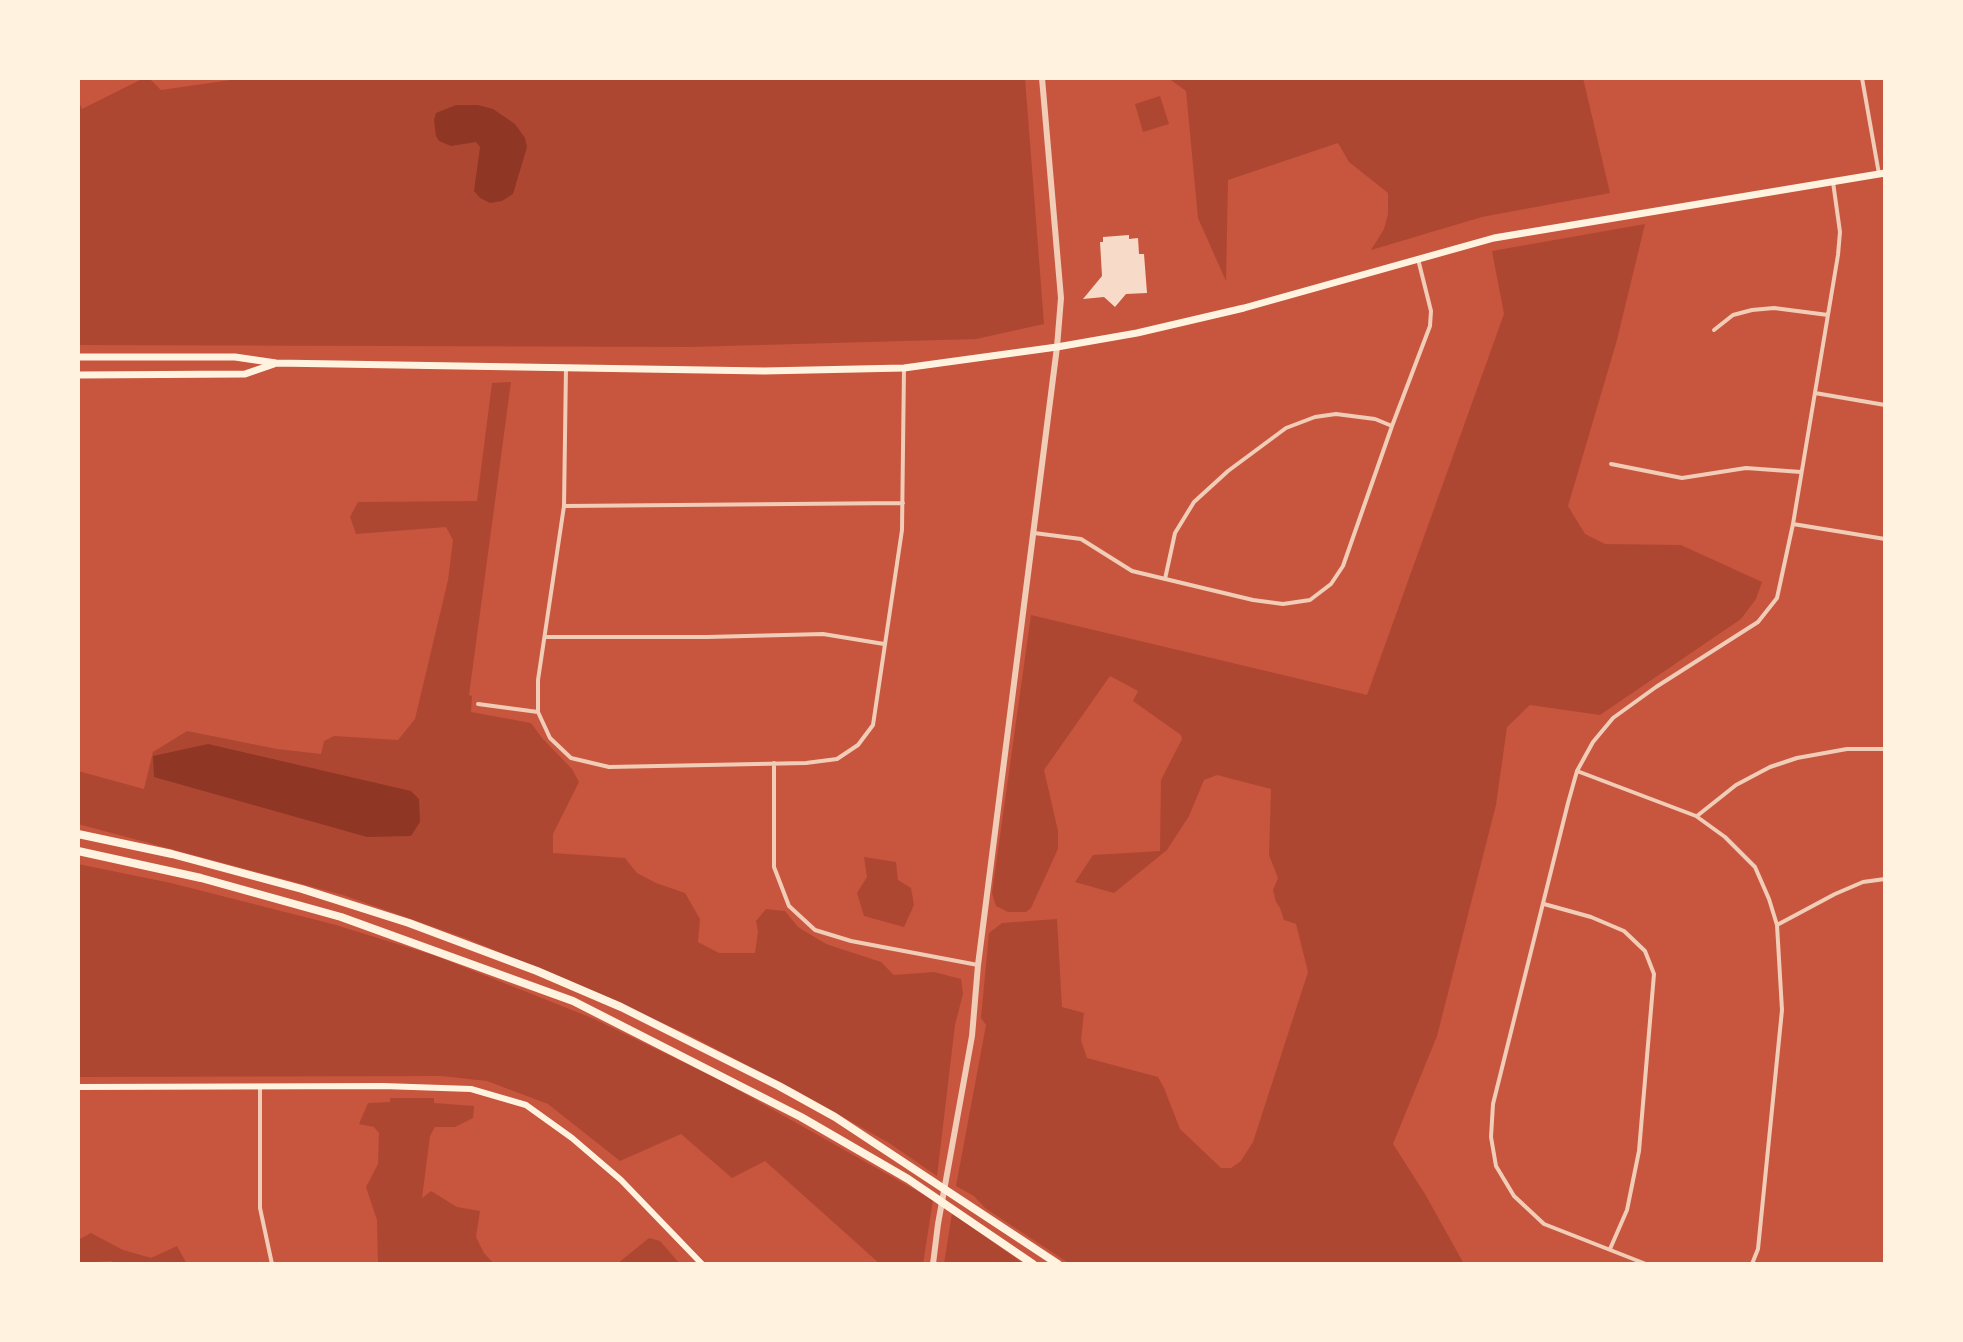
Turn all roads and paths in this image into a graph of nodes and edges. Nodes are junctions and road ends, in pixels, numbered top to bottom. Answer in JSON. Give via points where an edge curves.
{"nodes":[{"id":1,"x":1042,"y":78,"type":"edge"},
{"id":2,"x":1862,"y":78,"type":"edge"},
{"id":3,"x":1882,"y":173,"type":"edge"},
{"id":4,"x":1833,"y":182,"type":"junction"},
{"id":5,"x":1418,"y":259,"type":"junction"},
{"id":6,"x":1828,"y":315,"type":"junction"},
{"id":7,"x":1714,"y":330,"type":"dead end"},
{"id":8,"x":1057,"y":347,"type":"junction"},
{"id":9,"x":78,"y":357,"type":"edge"},
{"id":10,"x":276,"y":363,"type":"junction"},
{"id":11,"x":566,"y":367,"type":"junction"},
{"id":12,"x":904,"y":368,"type":"junction"},
{"id":13,"x":78,"y":375,"type":"edge"},
{"id":14,"x":1815,"y":393,"type":"junction"},
{"id":15,"x":1885,"y":405,"type":"edge"},
{"id":16,"x":1392,"y":426,"type":"junction"},
{"id":17,"x":1611,"y":464,"type":"dead end"},
{"id":18,"x":1801,"y":472,"type":"junction"},
{"id":19,"x":903,"y":503,"type":"junction"},
{"id":20,"x":564,"y":506,"type":"junction"},
{"id":21,"x":1793,"y":524,"type":"junction"},
{"id":22,"x":1034,"y":532,"type":"junction"},
{"id":23,"x":1885,"y":539,"type":"edge"},
{"id":24,"x":1165,"y":579,"type":"junction"},
{"id":25,"x":545,"y":637,"type":"junction"},
{"id":26,"x":884,"y":644,"type":"junction"},
{"id":27,"x":478,"y":704,"type":"dead end"},
{"id":28,"x":538,"y":712,"type":"junction"},
{"id":29,"x":1885,"y":749,"type":"edge"},
{"id":30,"x":774,"y":763,"type":"junction"},
{"id":31,"x":1577,"y":771,"type":"junction"},
{"id":32,"x":1696,"y":816,"type":"junction"},
{"id":33,"x":78,"y":832,"type":"edge"},
{"id":34,"x":78,"y":852,"type":"edge"},
{"id":35,"x":1885,"y":879,"type":"edge"},
{"id":36,"x":1544,"y":904,"type":"junction"},
{"id":37,"x":1777,"y":925,"type":"junction"},
{"id":38,"x":978,"y":965,"type":"junction"},
{"id":39,"x":78,"y":1087,"type":"edge"},
{"id":40,"x":260,"y":1088,"type":"junction"},
{"id":41,"x":1610,"y":1249,"type":"junction"},
{"id":42,"x":272,"y":1264,"type":"edge"},
{"id":43,"x":702,"y":1264,"type":"edge"},
{"id":44,"x":933,"y":1264,"type":"edge"},
{"id":45,"x":1033,"y":1264,"type":"edge"},
{"id":46,"x":1058,"y":1264,"type":"edge"},
{"id":47,"x":1646,"y":1264,"type":"edge"},
{"id":48,"x":1752,"y":1264,"type":"edge"}],
"edges":[{"from":1,"to":8,"type":"street","via":[[1061,298]]},
{"from":2,"to":3,"type":"street"},
{"from":3,"to":4,"type":"main road"},
{"from":4,"to":5,"type":"main road","via":[[1494,238]]},
{"from":4,"to":6,"type":"street","via":[[1840,232]]},
{"from":5,"to":8,"type":"main road","via":[[1244,308]]},
{"from":5,"to":16,"type":"street","via":[[1430,326]]},
{"from":6,"to":7,"type":"street","via":[[1752,310],[1733,315]]},
{"from":6,"to":14,"type":"street"},
{"from":8,"to":12,"type":"main road"},
{"from":8,"to":22,"type":"street"},
{"from":9,"to":10,"type":"main road","via":[[235,357]]},
{"from":10,"to":11,"type":"main road"},
{"from":10,"to":13,"type":"main road","via":[[245,374]]},
{"from":11,"to":12,"type":"main road"},
{"from":11,"to":20,"type":"street"},
{"from":12,"to":19,"type":"street"},
{"from":14,"to":15,"type":"street"},
{"from":14,"to":18,"type":"street"},
{"from":16,"to":24,"type":"street","via":[[1336,414],[1286,428],[1194,502],[1175,533]]},
{"from":16,"to":24,"type":"street","via":[[1343,566],[1310,600],[1253,600]]},
{"from":17,"to":18,"type":"street","via":[[1682,478],[1746,468]]},
{"from":18,"to":21,"type":"street"},
{"from":19,"to":20,"type":"street"},
{"from":19,"to":26,"type":"street"},
{"from":20,"to":25,"type":"street"},
{"from":21,"to":23,"type":"street"},
{"from":21,"to":31,"type":"street","via":[[1777,598],[1758,622],[1613,718]]},
{"from":22,"to":24,"type":"street","via":[[1081,539],[1132,571]]},
{"from":22,"to":38,"type":"street"},
{"from":25,"to":26,"type":"street","via":[[823,634]]},
{"from":25,"to":28,"type":"street"},
{"from":26,"to":30,"type":"street","via":[[873,725],[858,745],[837,759]]},
{"from":27,"to":28,"type":"street"},
{"from":28,"to":30,"type":"street","via":[[550,738],[571,758],[609,767]]},
{"from":29,"to":32,"type":"street","via":[[1847,749],[1770,767]]},
{"from":30,"to":38,"type":"street","via":[[774,867],[789,906],[815,930]]},
{"from":31,"to":32,"type":"street"},
{"from":31,"to":36,"type":"street"},
{"from":32,"to":37,"type":"street","via":[[1755,867]]},
{"from":33,"to":46,"type":"highway","via":[[302,889],[396,919],[621,1007],[835,1117]]},
{"from":34,"to":45,"type":"highway","via":[[222,883],[341,917],[573,1001],[801,1117],[908,1179]]},
{"from":35,"to":37,"type":"street","via":[[1863,882]]},
{"from":36,"to":41,"type":"street","via":[[1493,1104],[1496,1166],[1514,1196],[1544,1224]]},
{"from":36,"to":41,"type":"street","via":[[1624,931],[1645,951],[1654,974],[1639,1151],[1627,1210]]},
{"from":37,"to":48,"type":"street","via":[[1779,1055],[1758,1249]]},
{"from":38,"to":44,"type":"street","via":[[972,1036]]},
{"from":39,"to":40,"type":"main road"},
{"from":40,"to":42,"type":"street","via":[[260,1208]]},
{"from":40,"to":43,"type":"main road","via":[[471,1089],[526,1105],[621,1180]]},
{"from":41,"to":47,"type":"street"}]}
